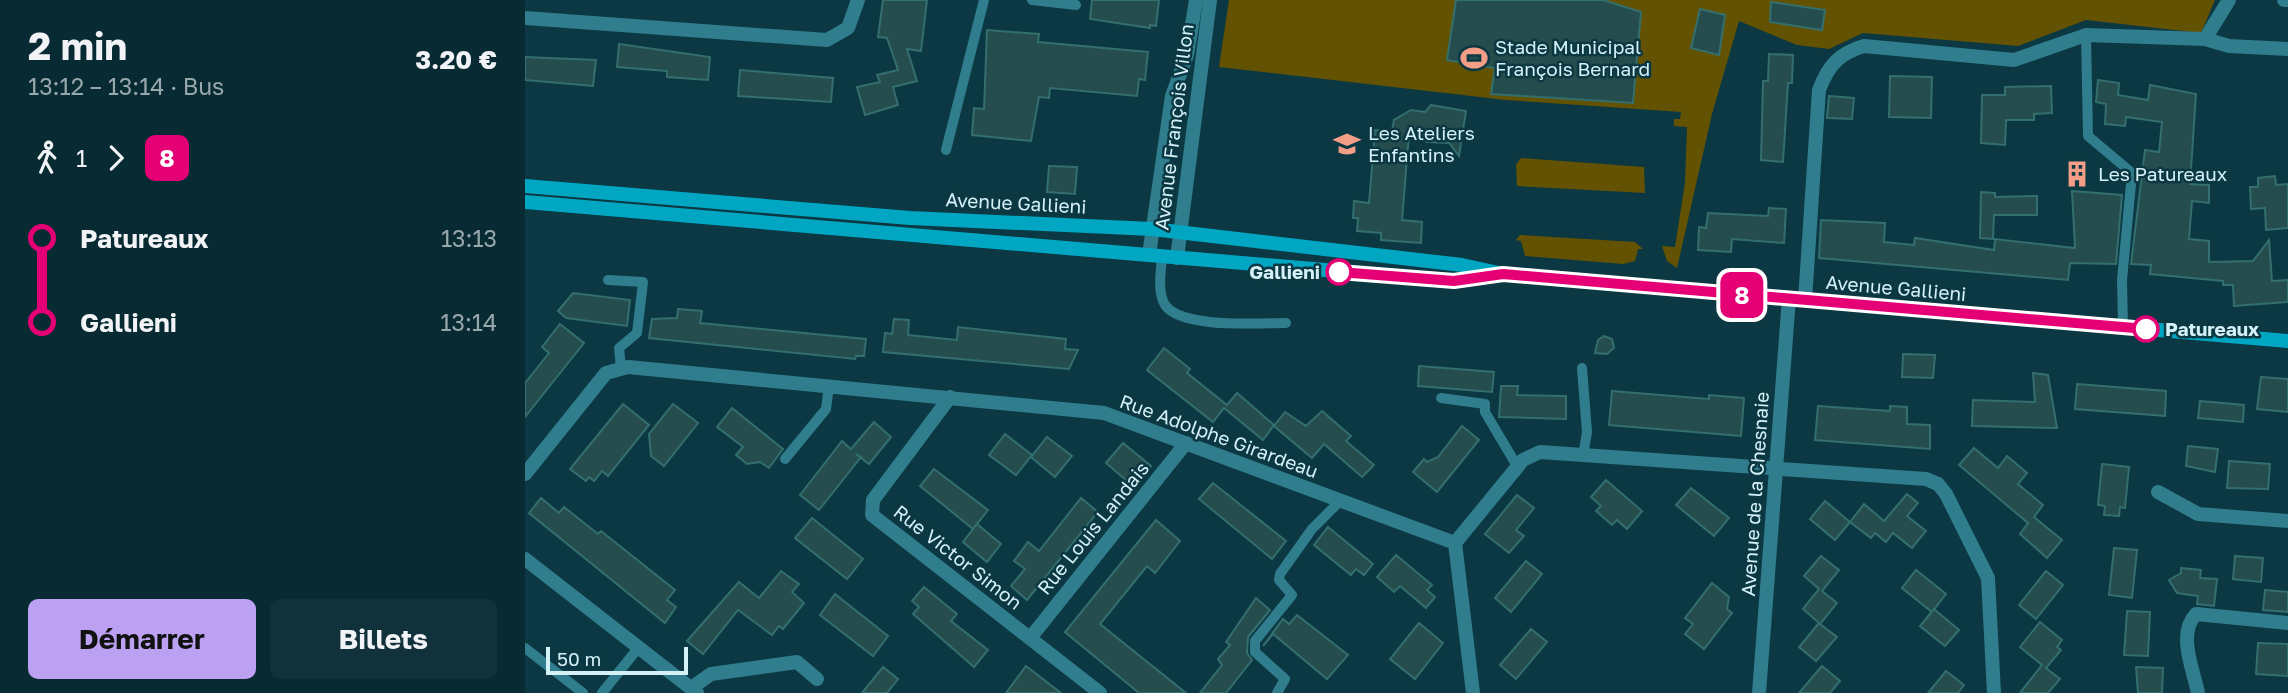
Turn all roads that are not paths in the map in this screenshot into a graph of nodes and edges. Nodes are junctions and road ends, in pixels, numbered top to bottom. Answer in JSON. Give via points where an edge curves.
{"nodes":[{"id":1,"x":858,"y":0,"type":"edge"},
{"id":2,"x":984,"y":0,"type":"edge"},
{"id":3,"x":1032,"y":0,"type":"edge"},
{"id":4,"x":1196,"y":0,"type":"edge"},
{"id":5,"x":1210,"y":0,"type":"edge"},
{"id":6,"x":2229,"y":0,"type":"edge"},
{"id":7,"x":1076,"y":5,"type":"dead end"},
{"id":8,"x":525,"y":18,"type":"edge"},
{"id":9,"x":2087,"y":36,"type":"junction"},
{"id":10,"x":2205,"y":39,"type":"junction"},
{"id":11,"x":2288,"y":49,"type":"edge"},
{"id":12,"x":946,"y":150,"type":"dead end"},
{"id":13,"x":525,"y":186,"type":"edge"},
{"id":14,"x":525,"y":202,"type":"edge"},
{"id":15,"x":1152,"y":229,"type":"junction"},
{"id":16,"x":1179,"y":233,"type":"junction"},
{"id":17,"x":1163,"y":257,"type":"junction"},
{"id":18,"x":1503,"y":274,"type":"junction"},
{"id":19,"x":608,"y":280,"type":"dead end"},
{"id":20,"x":1789,"y":299,"type":"junction"},
{"id":21,"x":1805,"y":300,"type":"junction"},
{"id":22,"x":1286,"y":323,"type":"dead end"},
{"id":23,"x":2123,"y":327,"type":"junction"},
{"id":24,"x":2287,"y":342,"type":"edge"},
{"id":25,"x":621,"y":368,"type":"junction"},
{"id":26,"x":1582,"y":368,"type":"dead end"},
{"id":27,"x":829,"y":386,"type":"junction"},
{"id":28,"x":950,"y":397,"type":"junction"},
{"id":29,"x":1441,"y":398,"type":"dead end"},
{"id":30,"x":1186,"y":443,"type":"junction"},
{"id":31,"x":1583,"y":456,"type":"junction"},
{"id":32,"x":785,"y":459,"type":"dead end"},
{"id":33,"x":1517,"y":467,"type":"junction"},
{"id":34,"x":1776,"y":469,"type":"junction"},
{"id":35,"x":525,"y":474,"type":"edge"},
{"id":36,"x":2158,"y":492,"type":"dead end"},
{"id":37,"x":1340,"y":501,"type":"junction"},
{"id":38,"x":2288,"y":521,"type":"edge"},
{"id":39,"x":1455,"y":543,"type":"junction"},
{"id":40,"x":525,"y":559,"type":"edge"},
{"id":41,"x":2288,"y":623,"type":"edge"},
{"id":42,"x":1031,"y":637,"type":"junction"},
{"id":43,"x":525,"y":648,"type":"edge"},
{"id":44,"x":639,"y":648,"type":"junction"},
{"id":45,"x":817,"y":679,"type":"dead end"},
{"id":46,"x":694,"y":691,"type":"edge"},
{"id":47,"x":583,"y":693,"type":"edge"},
{"id":48,"x":602,"y":693,"type":"edge"},
{"id":49,"x":1100,"y":693,"type":"edge"},
{"id":50,"x":1277,"y":693,"type":"edge"},
{"id":51,"x":1473,"y":693,"type":"edge"},
{"id":52,"x":1759,"y":693,"type":"edge"},
{"id":53,"x":1994,"y":693,"type":"edge"},
{"id":54,"x":2198,"y":693,"type":"edge"}],
"edges":[{"from":1,"to":8,"type":"street","via":[[848,28],[828,40]]},
{"from":2,"to":12,"type":"lane"},
{"from":3,"to":7,"type":"lane"},
{"from":4,"to":15,"type":"street","name":"Avenue François Villon","via":[[1187,54],[1172,96]]},
{"from":5,"to":16,"type":"street","name":"Avenue François Villon"},
{"from":6,"to":10,"type":"street"},
{"from":9,"to":10,"type":"street"},
{"from":9,"to":21,"type":"street","via":[[2014,60],[1864,47],[1842,54],[1826,70],[1819,90]]},
{"from":9,"to":23,"type":"lane","via":[[2088,136],[2132,173],[2122,279]]},
{"from":10,"to":11,"type":"street","via":[[2229,46]]},
{"from":13,"to":15,"type":"main road","name":"Avenue Gallieni","via":[[910,218]]},
{"from":14,"to":17,"type":"main road","name":"Avenue Gallieni"},
{"from":15,"to":16,"type":"main road","name":"Avenue Gallieni"},
{"from":15,"to":17,"type":"street","name":"Avenue François Villon"},
{"from":16,"to":17,"type":"street","name":"Avenue François Villon"},
{"from":16,"to":18,"type":"main road","name":"Avenue Gallieni","via":[[1462,265]]},
{"from":17,"to":18,"type":"main road","name":"Avenue Gallieni","via":[[1454,281]]},
{"from":17,"to":22,"type":"lane","via":[[1161,295],[1166,307],[1180,315],[1219,323]]},
{"from":18,"to":20,"type":"main road","name":"Avenue Gallieni"},
{"from":19,"to":25,"type":"lane","via":[[643,282],[637,333],[618,348]]},
{"from":20,"to":21,"type":"main road","name":"Avenue Gallieni"},
{"from":20,"to":34,"type":"street","name":"Avenue de la Chesnaie"},
{"from":21,"to":23,"type":"main road","name":"Avenue Gallieni"},
{"from":23,"to":24,"type":"main road","name":"Avenue Gallieni"},
{"from":25,"to":27,"type":"street","name":"Rue Adolphe Girardeau"},
{"from":25,"to":35,"type":"street","via":[[606,373]]},
{"from":26,"to":31,"type":"lane","via":[[1587,432]]},
{"from":27,"to":28,"type":"street","name":"Rue Adolphe Girardeau"},
{"from":27,"to":32,"type":"lane","via":[[826,409]]},
{"from":28,"to":30,"type":"street","name":"Rue Adolphe Girardeau","via":[[1104,413]]},
{"from":28,"to":42,"type":"street","name":"Rue Victor Simon","via":[[873,500],[872,515]]},
{"from":29,"to":33,"type":"lane","via":[[1485,404],[1485,412]]},
{"from":30,"to":37,"type":"street","name":"Rue Adolphe Girardeau"},
{"from":30,"to":42,"type":"street","name":"Rue Louis Landais"},
{"from":31,"to":33,"type":"street","via":[[1540,452]]},
{"from":31,"to":34,"type":"street"},
{"from":33,"to":39,"type":"street"},
{"from":34,"to":52,"type":"street","name":"Avenue de la Chesnaie"},
{"from":34,"to":53,"type":"street","via":[[1926,479],[1938,484],[1989,578]]},
{"from":36,"to":38,"type":"street","via":[[2198,514]]},
{"from":37,"to":39,"type":"street","name":"Rue Adolphe Girardeau"},
{"from":37,"to":50,"type":"lane","via":[[1312,529],[1280,575],[1292,595],[1255,640],[1255,652],[1285,679]]},
{"from":39,"to":51,"type":"street"},
{"from":40,"to":44,"type":"street"},
{"from":41,"to":54,"type":"street","via":[[2196,614],[2187,623],[2185,634]]},
{"from":42,"to":49,"type":"street","name":"Rue Victor Simon"},
{"from":43,"to":47,"type":"lane"},
{"from":44,"to":46,"type":"street"},
{"from":44,"to":48,"type":"lane"},
{"from":45,"to":46,"type":"street","via":[[797,662],[711,674]]}]}
